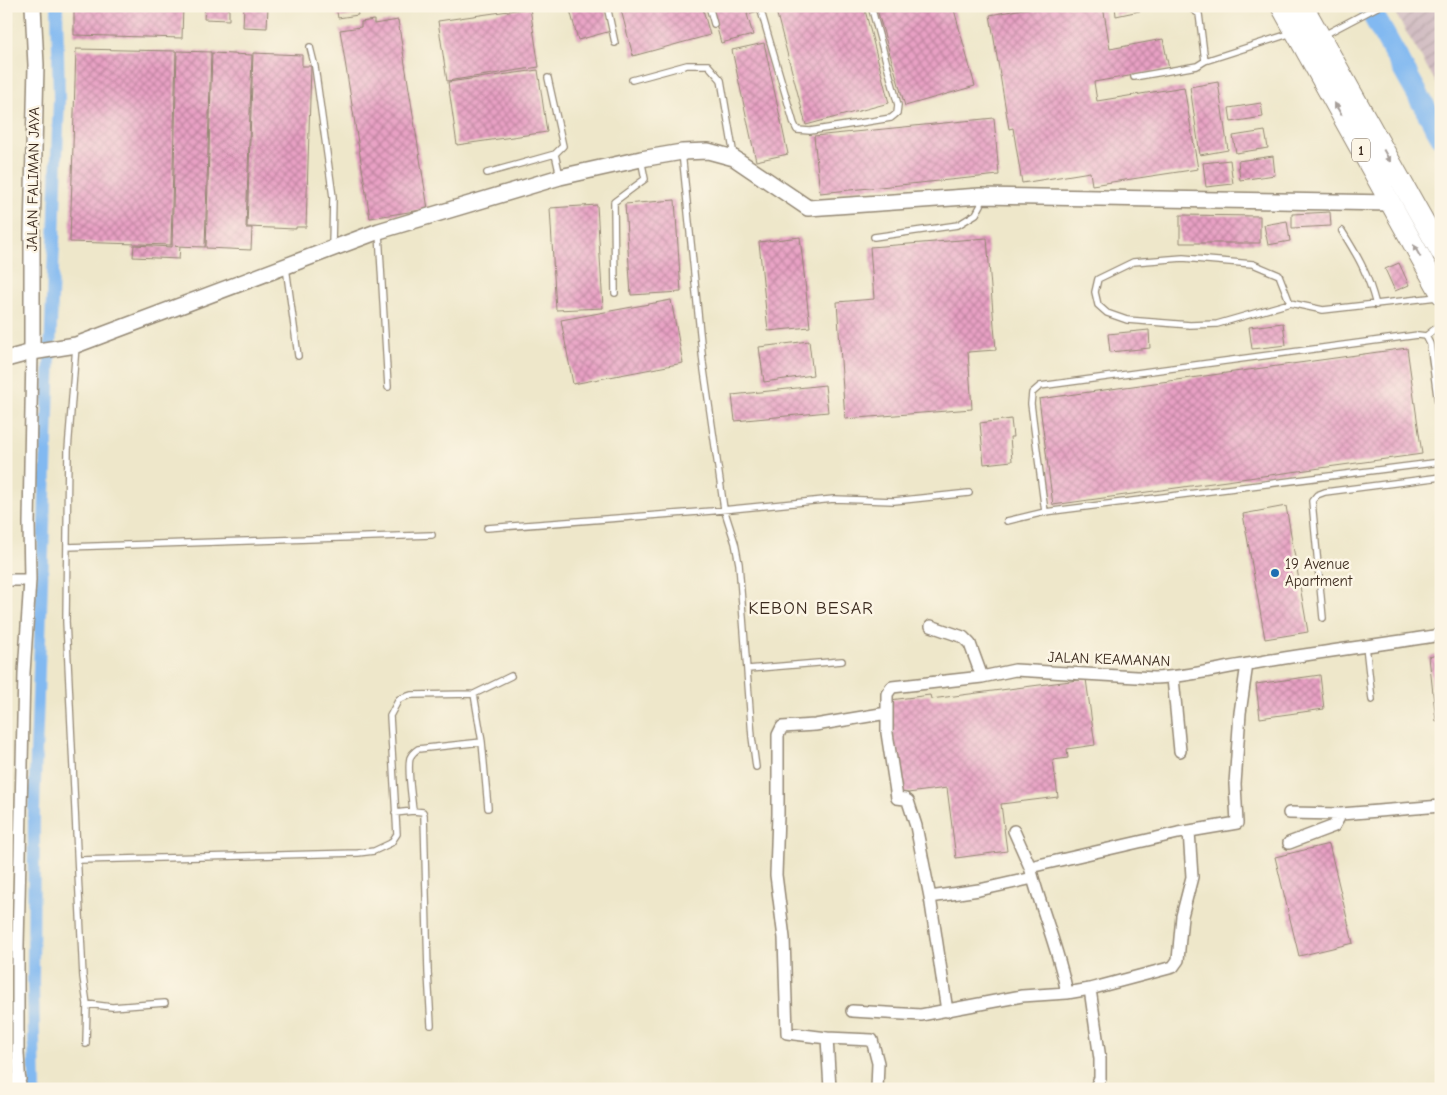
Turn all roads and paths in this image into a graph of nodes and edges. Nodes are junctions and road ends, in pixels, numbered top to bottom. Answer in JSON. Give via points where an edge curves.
{"nodes":[{"id":1,"x":33,"y":6,"type":"edge"},
{"id":2,"x":607,"y":6,"type":"edge"},
{"id":3,"x":709,"y":6,"type":"edge"},
{"id":4,"x":871,"y":6,"type":"edge"},
{"id":5,"x":1188,"y":6,"type":"edge"},
{"id":6,"x":1280,"y":6,"type":"edge"},
{"id":7,"x":1303,"y":6,"type":"edge"},
{"id":8,"x":1379,"y":6,"type":"edge"},
{"id":9,"x":761,"y":11,"type":"dead end"},
{"id":10,"x":714,"y":24,"type":"dead end"},
{"id":11,"x":1294,"y":32,"type":"junction"},
{"id":12,"x":1320,"y":37,"type":"junction"},
{"id":13,"x":615,"y":43,"type":"dead end"},
{"id":14,"x":310,"y":47,"type":"dead end"},
{"id":15,"x":1205,"y":61,"type":"junction"},
{"id":16,"x":548,"y":78,"type":"dead end"},
{"id":17,"x":1134,"y":78,"type":"dead end"},
{"id":18,"x":632,"y":80,"type":"dead end"},
{"id":19,"x":682,"y":152,"type":"junction"},
{"id":20,"x":555,"y":154,"type":"junction"},
{"id":21,"x":734,"y":158,"type":"junction"},
{"id":22,"x":641,"y":159,"type":"junction"},
{"id":23,"x":487,"y":174,"type":"dead end"},
{"id":24,"x":560,"y":177,"type":"junction"},
{"id":25,"x":980,"y":196,"type":"junction"},
{"id":26,"x":1391,"y":203,"type":"junction"},
{"id":27,"x":379,"y":231,"type":"junction"},
{"id":28,"x":1342,"y":231,"type":"dead end"},
{"id":29,"x":874,"y":237,"type":"dead end"},
{"id":30,"x":332,"y":249,"type":"junction"},
{"id":31,"x":1441,"y":252,"type":"edge"},
{"id":32,"x":286,"y":266,"type":"junction"},
{"id":33,"x":615,"y":293,"type":"dead end"},
{"id":34,"x":1441,"y":295,"type":"edge"},
{"id":35,"x":1290,"y":303,"type":"junction"},
{"id":36,"x":1376,"y":305,"type":"junction"},
{"id":37,"x":1441,"y":324,"type":"edge"},
{"id":38,"x":1426,"y":336,"type":"junction"},
{"id":39,"x":76,"y":345,"type":"junction"},
{"id":40,"x":36,"y":352,"type":"junction"},
{"id":41,"x":298,"y":356,"type":"dead end"},
{"id":42,"x":6,"y":359,"type":"edge"},
{"id":43,"x":388,"y":387,"type":"dead end"},
{"id":44,"x":1441,"y":426,"type":"edge"},
{"id":45,"x":1441,"y":462,"type":"edge"},
{"id":46,"x":1441,"y":477,"type":"edge"},
{"id":47,"x":970,"y":493,"type":"dead end"},
{"id":48,"x":724,"y":509,"type":"junction"},
{"id":49,"x":1044,"y":512,"type":"junction"},
{"id":50,"x":1007,"y":521,"type":"dead end"},
{"id":51,"x":487,"y":528,"type":"dead end"},
{"id":52,"x":432,"y":535,"type":"dead end"},
{"id":53,"x":67,"y":547,"type":"junction"},
{"id":54,"x":6,"y":580,"type":"edge"},
{"id":55,"x":30,"y":580,"type":"junction"},
{"id":56,"x":1323,"y":618,"type":"dead end"},
{"id":57,"x":931,"y":626,"type":"dead end"},
{"id":58,"x":1441,"y":635,"type":"edge"},
{"id":59,"x":1366,"y":646,"type":"junction"},
{"id":60,"x":842,"y":661,"type":"dead end"},
{"id":61,"x":1247,"y":664,"type":"junction"},
{"id":62,"x":748,"y":669,"type":"junction"},
{"id":63,"x":511,"y":676,"type":"dead end"},
{"id":64,"x":982,"y":677,"type":"junction"},
{"id":65,"x":1173,"y":678,"type":"junction"},
{"id":66,"x":474,"y":694,"type":"junction"},
{"id":67,"x":1372,"y":700,"type":"dead end"},
{"id":68,"x":887,"y":713,"type":"junction"},
{"id":69,"x":482,"y":742,"type":"junction"},
{"id":70,"x":1180,"y":751,"type":"dead end"},
{"id":71,"x":756,"y":767,"type":"dead end"},
{"id":72,"x":1441,"y":806,"type":"edge"},
{"id":73,"x":488,"y":808,"type":"dead end"},
{"id":74,"x":413,"y":811,"type":"junction"},
{"id":75,"x":395,"y":813,"type":"junction"},
{"id":76,"x":1288,"y":814,"type":"dead end"},
{"id":77,"x":1341,"y":814,"type":"junction"},
{"id":78,"x":1014,"y":831,"type":"dead end"},
{"id":79,"x":1189,"y":831,"type":"junction"},
{"id":80,"x":1289,"y":843,"type":"dead end"},
{"id":81,"x":79,"y":860,"type":"junction"},
{"id":82,"x":1032,"y":873,"type":"junction"},
{"id":83,"x":930,"y":897,"type":"junction"},
{"id":84,"x":12,"y":946,"type":"edge"},
{"id":85,"x":1090,"y":989,"type":"junction"},
{"id":86,"x":1067,"y":993,"type":"junction"},
{"id":87,"x":165,"y":1003,"type":"dead end"},
{"id":88,"x":87,"y":1004,"type":"junction"},
{"id":89,"x":852,"y":1011,"type":"dead end"},
{"id":90,"x":947,"y":1011,"type":"junction"},
{"id":91,"x":432,"y":1025,"type":"dead end"},
{"id":92,"x":827,"y":1038,"type":"junction"},
{"id":93,"x":86,"y":1044,"type":"dead end"},
{"id":94,"x":6,"y":1080,"type":"edge"},
{"id":95,"x":20,"y":1084,"type":"edge"},
{"id":96,"x":830,"y":1089,"type":"edge"},
{"id":97,"x":877,"y":1089,"type":"edge"},
{"id":98,"x":1095,"y":1089,"type":"edge"}],
"edges":[{"from":1,"to":40,"type":"street","name":"JALAN FALIMAN JAYA","via":[[36,65],[32,234]]},
{"from":2,"to":13,"type":"lane"},
{"from":3,"to":10,"type":"lane"},
{"from":4,"to":9,"type":"lane","via":[[898,105],[896,113],[891,118],[810,131],[797,130],[794,124]]},
{"from":5,"to":15,"type":"lane","via":[[1199,14]]},
{"from":6,"to":11,"type":"highway","number":"1"},
{"from":7,"to":12,"type":"highway","number":"1"},
{"from":8,"to":12,"type":"lane"},
{"from":11,"to":15,"type":"lane"},
{"from":26,"to":11,"type":"highway","number":"1","one_way":true},
{"from":12,"to":31,"type":"highway","number":"1","one_way":true},
{"from":14,"to":30,"type":"lane","via":[[316,67],[333,197]]},
{"from":15,"to":17,"type":"lane","via":[[1197,66]]},
{"from":16,"to":20,"type":"lane","via":[[563,146]]},
{"from":18,"to":21,"type":"lane","via":[[688,64],[708,65],[721,80]]},
{"from":19,"to":21,"type":"street","via":[[708,151]]},
{"from":19,"to":22,"type":"street"},
{"from":19,"to":48,"type":"lane","via":[[703,363]]},
{"from":20,"to":23,"type":"lane"},
{"from":20,"to":24,"type":"lane"},
{"from":21,"to":25,"type":"street","via":[[808,208]]},
{"from":22,"to":24,"type":"street"},
{"from":22,"to":33,"type":"lane","via":[[645,179],[614,202]]},
{"from":24,"to":27,"type":"street"},
{"from":25,"to":26,"type":"street"},
{"from":25,"to":29,"type":"lane","via":[[981,206],[976,214],[958,225]]},
{"from":34,"to":26,"type":"highway","number":"1","one_way":true},
{"from":27,"to":30,"type":"street"},
{"from":27,"to":43,"type":"lane"},
{"from":28,"to":36,"type":"lane","via":[[1362,263]]},
{"from":30,"to":32,"type":"street"},
{"from":32,"to":39,"type":"street"},
{"from":32,"to":41,"type":"lane"},
{"from":34,"to":36,"type":"lane"},
{"from":35,"to":35,"type":"lane","via":[[1279,275],[1253,264],[1182,258],[1132,262],[1098,279],[1095,292],[1098,305],[1107,313],[1127,320],[1190,325],[1217,324]]},
{"from":35,"to":36,"type":"lane","via":[[1323,310]]},
{"from":37,"to":38,"type":"lane"},
{"from":38,"to":44,"type":"lane","via":[[1430,344]]},
{"from":38,"to":49,"type":"lane","via":[[1418,334],[1040,386],[1032,393],[1031,404]]},
{"from":39,"to":40,"type":"street"},
{"from":39,"to":53,"type":"lane","via":[[68,450]]},
{"from":40,"to":42,"type":"street"},
{"from":40,"to":55,"type":"street"},
{"from":45,"to":49,"type":"lane"},
{"from":46,"to":56,"type":"lane","via":[[1317,495],[1312,501]]},
{"from":47,"to":48,"type":"lane","via":[[894,501],[834,499]]},
{"from":48,"to":51,"type":"lane"},
{"from":48,"to":62,"type":"lane","via":[[739,564]]},
{"from":49,"to":50,"type":"lane"},
{"from":52,"to":53,"type":"lane"},
{"from":53,"to":81,"type":"lane","via":[[66,621]]},
{"from":54,"to":55,"type":"street"},
{"from":55,"to":84,"type":"street"},
{"from":57,"to":64,"type":"street","via":[[963,637],[970,644]]},
{"from":58,"to":59,"type":"street","name":"JALAN KEAMANAN"},
{"from":59,"to":61,"type":"street","name":"JALAN KEAMANAN"},
{"from":59,"to":67,"type":"lane"},
{"from":60,"to":62,"type":"lane"},
{"from":61,"to":65,"type":"street","name":"JALAN KEAMANAN"},
{"from":61,"to":79,"type":"street","via":[[1234,784],[1237,823]]},
{"from":62,"to":71,"type":"lane"},
{"from":63,"to":66,"type":"lane"},
{"from":64,"to":65,"type":"street","name":"JALAN KEAMANAN","via":[[1015,670]]},
{"from":64,"to":68,"type":"street","name":"JALAN KEAMANAN","via":[[892,687],[888,694]]},
{"from":65,"to":70,"type":"street"},
{"from":66,"to":69,"type":"lane"},
{"from":66,"to":75,"type":"lane","via":[[411,695],[400,699],[394,707],[390,716]]},
{"from":68,"to":83,"type":"street","via":[[897,798],[905,799],[912,809]]},
{"from":68,"to":92,"type":"street","via":[[782,727],[778,735],[776,875],[784,938],[787,1033]]},
{"from":69,"to":73,"type":"lane"},
{"from":69,"to":74,"type":"lane","via":[[414,752],[410,765]]},
{"from":72,"to":77,"type":"street"},
{"from":74,"to":75,"type":"lane"},
{"from":74,"to":91,"type":"lane","via":[[424,815]]},
{"from":75,"to":81,"type":"lane","via":[[397,834],[391,842],[374,851],[304,856]]},
{"from":76,"to":77,"type":"street"},
{"from":77,"to":80,"type":"street","via":[[1334,826]]},
{"from":78,"to":82,"type":"street"},
{"from":79,"to":82,"type":"street"},
{"from":79,"to":85,"type":"street","via":[[1192,876],[1182,916],[1178,960],[1173,967]]},
{"from":81,"to":88,"type":"lane"},
{"from":82,"to":83,"type":"street","via":[[979,890]]},
{"from":82,"to":86,"type":"street"},
{"from":83,"to":90,"type":"street"},
{"from":84,"to":95,"type":"street"},
{"from":85,"to":86,"type":"street"},
{"from":85,"to":98,"type":"street","via":[[1100,1059],[1100,1078]]},
{"from":86,"to":90,"type":"street","via":[[1022,996]]},
{"from":87,"to":88,"type":"lane","via":[[112,1008]]},
{"from":88,"to":93,"type":"lane"},
{"from":89,"to":90,"type":"street","via":[[921,1015]]},
{"from":92,"to":96,"type":"street"},
{"from":92,"to":97,"type":"street","via":[[872,1040],[878,1063]]},
{"from":94,"to":95,"type":"street"}]}
